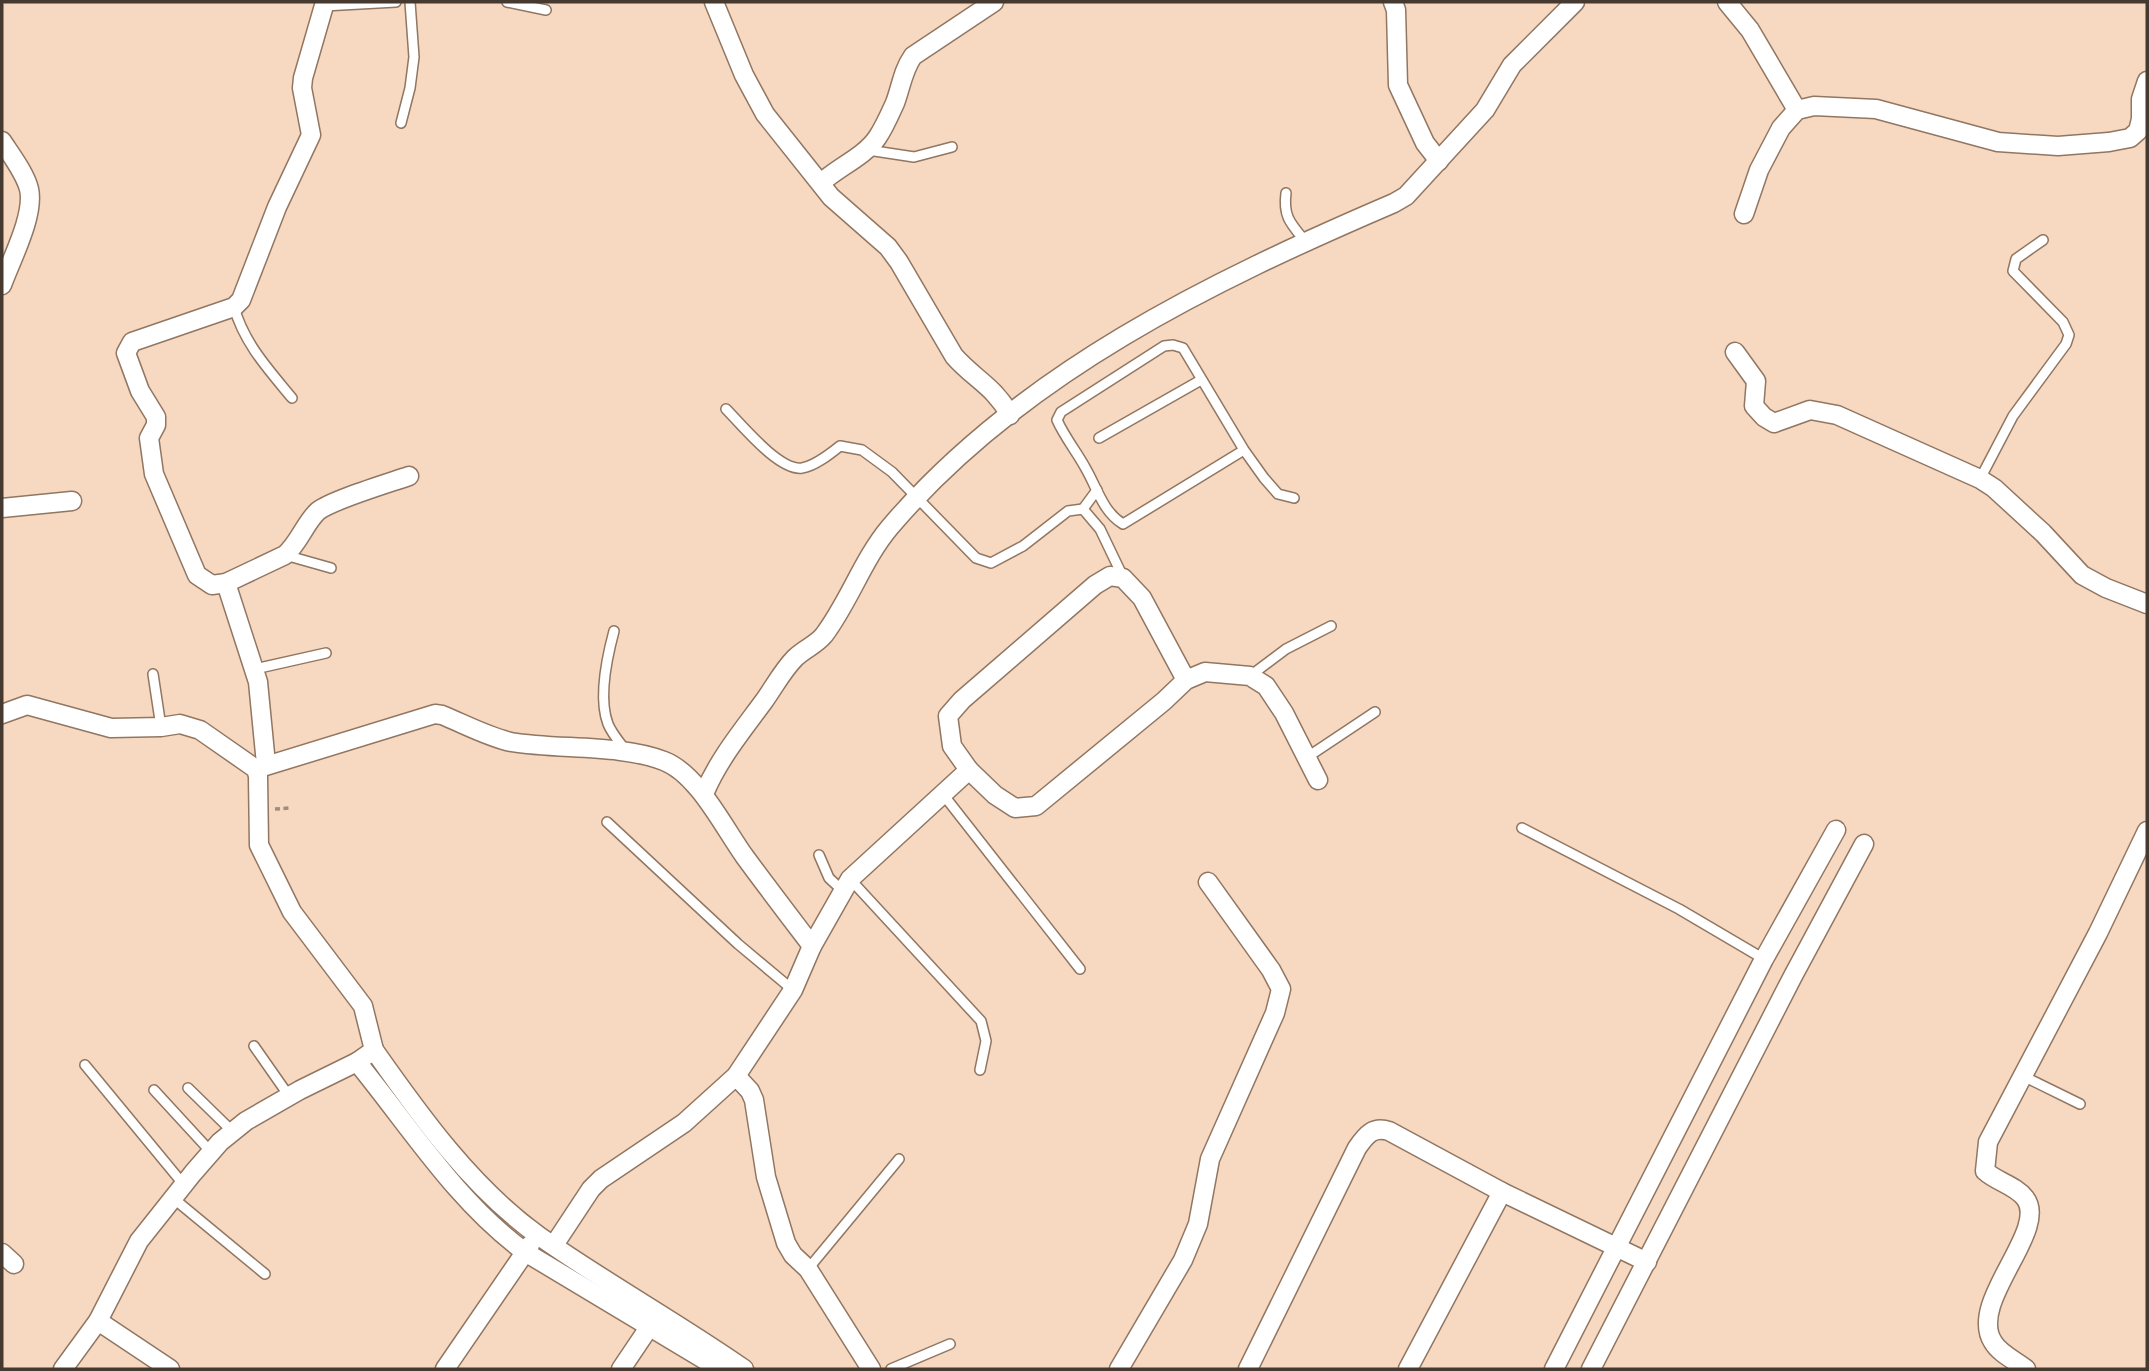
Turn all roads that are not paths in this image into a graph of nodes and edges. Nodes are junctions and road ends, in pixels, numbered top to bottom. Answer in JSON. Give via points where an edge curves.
{"nodes":[{"id":1,"x":396,"y":2,"type":"edge"},
{"id":2,"x":410,"y":2,"type":"edge"},
{"id":3,"x":507,"y":2,"type":"edge"},
{"id":4,"x":994,"y":2,"type":"edge"},
{"id":5,"x":1393,"y":2,"type":"edge"},
{"id":6,"x":1575,"y":2,"type":"edge"},
{"id":7,"x":1729,"y":2,"type":"edge"},
{"id":8,"x":718,"y":3,"type":"edge"},
{"id":9,"x":324,"y":4,"type":"edge"},
{"id":10,"x":546,"y":10,"type":"dead end"},
{"id":11,"x":2147,"y":81,"type":"edge"},
{"id":12,"x":1797,"y":110,"type":"junction"},
{"id":13,"x":401,"y":123,"type":"dead end"},
{"id":14,"x":2,"y":141,"type":"edge"},
{"id":15,"x":952,"y":147,"type":"dead end"},
{"id":16,"x":867,"y":150,"type":"junction"},
{"id":17,"x":1438,"y":161,"type":"junction"},
{"id":18,"x":821,"y":183,"type":"junction"},
{"id":19,"x":1286,"y":193,"type":"dead end"},
{"id":20,"x":1744,"y":214,"type":"dead end"},
{"id":21,"x":2043,"y":240,"type":"dead end"},
{"id":22,"x":1305,"y":241,"type":"junction"},
{"id":23,"x":2,"y":285,"type":"edge"},
{"id":24,"x":234,"y":307,"type":"junction"},
{"id":25,"x":1735,"y":352,"type":"dead end"},
{"id":26,"x":1201,"y":380,"type":"junction"},
{"id":27,"x":292,"y":398,"type":"dead end"},
{"id":28,"x":726,"y":409,"type":"dead end"},
{"id":29,"x":1010,"y":415,"type":"junction"},
{"id":30,"x":1099,"y":438,"type":"dead end"},
{"id":31,"x":1244,"y":450,"type":"junction"},
{"id":32,"x":409,"y":476,"type":"dead end"},
{"id":33,"x":1980,"y":479,"type":"junction"},
{"id":34,"x":1097,"y":490,"type":"junction"},
{"id":35,"x":918,"y":497,"type":"junction"},
{"id":36,"x":1294,"y":498,"type":"dead end"},
{"id":37,"x":72,"y":501,"type":"dead end"},
{"id":38,"x":2,"y":508,"type":"edge"},
{"id":39,"x":1083,"y":509,"type":"junction"},
{"id":40,"x":285,"y":555,"type":"junction"},
{"id":41,"x":331,"y":568,"type":"dead end"},
{"id":42,"x":1123,"y":578,"type":"junction"},
{"id":43,"x":226,"y":583,"type":"junction"},
{"id":44,"x":2147,"y":604,"type":"edge"},
{"id":45,"x":1331,"y":626,"type":"dead end"},
{"id":46,"x":614,"y":631,"type":"dead end"},
{"id":47,"x":326,"y":653,"type":"dead end"},
{"id":48,"x":255,"y":669,"type":"junction"},
{"id":49,"x":153,"y":674,"type":"dead end"},
{"id":50,"x":1250,"y":676,"type":"junction"},
{"id":51,"x":1186,"y":680,"type":"junction"},
{"id":52,"x":1375,"y":712,"type":"dead end"},
{"id":53,"x":2,"y":714,"type":"edge"},
{"id":54,"x":161,"y":727,"type":"junction"},
{"id":55,"x":628,"y":753,"type":"junction"},
{"id":56,"x":1306,"y":758,"type":"junction"},
{"id":57,"x":261,"y":766,"type":"junction"},
{"id":58,"x":969,"y":770,"type":"junction"},
{"id":59,"x":1318,"y":780,"type":"dead end"},
{"id":60,"x":942,"y":793,"type":"junction"},
{"id":61,"x":704,"y":794,"type":"junction"},
{"id":62,"x":607,"y":822,"type":"dead end"},
{"id":63,"x":1522,"y":828,"type":"dead end"},
{"id":64,"x":1836,"y":830,"type":"dead end"},
{"id":65,"x":2147,"y":831,"type":"edge"},
{"id":66,"x":1864,"y":844,"type":"dead end"},
{"id":67,"x":819,"y":855,"type":"dead end"},
{"id":68,"x":1208,"y":882,"type":"dead end"},
{"id":69,"x":846,"y":885,"type":"junction"},
{"id":70,"x":812,"y":946,"type":"junction"},
{"id":71,"x":1764,"y":959,"type":"junction"},
{"id":72,"x":1080,"y":969,"type":"dead end"},
{"id":73,"x":1793,"y":976,"type":"junction"},
{"id":74,"x":793,"y":990,"type":"junction"},
{"id":75,"x":254,"y":1046,"type":"dead end"},
{"id":76,"x":374,"y":1050,"type":"junction"},
{"id":77,"x":357,"y":1062,"type":"junction"},
{"id":78,"x":85,"y":1065,"type":"dead end"},
{"id":79,"x":980,"y":1070,"type":"dead end"},
{"id":80,"x":736,"y":1076,"type":"junction"},
{"id":81,"x":2023,"y":1076,"type":"junction"},
{"id":82,"x":188,"y":1088,"type":"dead end"},
{"id":83,"x":154,"y":1090,"type":"dead end"},
{"id":84,"x":289,"y":1096,"type":"junction"},
{"id":85,"x":2080,"y":1104,"type":"dead end"},
{"id":86,"x":233,"y":1132,"type":"junction"},
{"id":87,"x":438,"y":1137,"type":"junction"},
{"id":88,"x":424,"y":1149,"type":"junction"},
{"id":89,"x":211,"y":1152,"type":"junction"},
{"id":90,"x":899,"y":1159,"type":"dead end"},
{"id":91,"x":178,"y":1191,"type":"junction"},
{"id":92,"x":1502,"y":1192,"type":"junction"},
{"id":93,"x":538,"y":1235,"type":"junction"},
{"id":94,"x":554,"y":1245,"type":"junction"},
{"id":95,"x":1615,"y":1247,"type":"junction"},
{"id":96,"x":524,"y":1252,"type":"junction"},
{"id":97,"x":1647,"y":1262,"type":"junction"},
{"id":98,"x":808,"y":1269,"type":"junction"},
{"id":99,"x":265,"y":1274,"type":"dead end"},
{"id":100,"x":654,"y":1320,"type":"junction"},
{"id":101,"x":98,"y":1321,"type":"junction"},
{"id":102,"x":950,"y":1344,"type":"dead end"},
{"id":103,"x":63,"y":1369,"type":"edge"},
{"id":104,"x":170,"y":1369,"type":"edge"},
{"id":105,"x":445,"y":1369,"type":"edge"},
{"id":106,"x":621,"y":1369,"type":"edge"},
{"id":107,"x":720,"y":1369,"type":"edge"},
{"id":108,"x":744,"y":1369,"type":"edge"},
{"id":109,"x":871,"y":1369,"type":"edge"},
{"id":110,"x":891,"y":1369,"type":"edge"},
{"id":111,"x":1119,"y":1369,"type":"edge"},
{"id":112,"x":1248,"y":1369,"type":"edge"},
{"id":113,"x":1408,"y":1369,"type":"edge"},
{"id":114,"x":1554,"y":1369,"type":"edge"},
{"id":115,"x":1591,"y":1369,"type":"edge"},
{"id":116,"x":2026,"y":1369,"type":"edge"}],
"edges":[{"from":1,"to":9,"type":"lane"},
{"from":2,"to":13,"type":"lane","via":[[414,57]]},
{"from":3,"to":10,"type":"lane"},
{"from":4,"to":16,"type":"street","via":[[913,56],[894,104]]},
{"from":5,"to":17,"type":"street","via":[[1398,85]]},
{"from":6,"to":17,"type":"street","via":[[1512,65],[1485,110]]},
{"from":7,"to":12,"type":"street"},
{"from":8,"to":18,"type":"street","via":[[744,75],[765,114]]},
{"from":9,"to":24,"type":"street","via":[[302,88],[311,135],[241,300]]},
{"from":11,"to":12,"type":"street","via":[[2138,131],[2130,138],[2109,142],[2058,146],[1998,142],[1876,109],[1814,106]]},
{"from":12,"to":20,"type":"street","via":[[1781,128],[1759,170]]},
{"from":14,"to":23,"type":"street","via":[[29,187],[30,198]]},
{"from":15,"to":16,"type":"lane","via":[[914,157]]},
{"from":16,"to":18,"type":"street"},
{"from":17,"to":22,"type":"street","via":[[1406,196]]},
{"from":18,"to":29,"type":"street","via":[[888,247],[954,356],[997,393]]},
{"from":19,"to":22,"type":"lane","via":[[1284,210]]},
{"from":21,"to":33,"type":"lane","via":[[2016,259],[2013,271],[2069,335],[2013,416]]},
{"from":22,"to":29,"type":"street","via":[[1079,363]]},
{"from":24,"to":27,"type":"lane","via":[[240,328],[261,362]]},
{"from":24,"to":43,"type":"street","via":[[132,342],[126,352],[140,391],[156,417],[149,438],[154,474],[197,575],[212,585]]},
{"from":25,"to":33,"type":"street","via":[[1756,381],[1754,406],[1774,423],[1810,410],[1837,415]]},
{"from":26,"to":30,"type":"lane"},
{"from":26,"to":31,"type":"lane"},
{"from":26,"to":34,"type":"lane","via":[[1183,348],[1164,346],[1061,412],[1057,421]]},
{"from":28,"to":35,"type":"lane","via":[[786,465],[803,468],[840,446],[862,450]]},
{"from":29,"to":35,"type":"street"},
{"from":31,"to":34,"type":"lane","via":[[1123,524],[1114,518]]},
{"from":31,"to":36,"type":"lane","via":[[1278,494]]},
{"from":32,"to":40,"type":"street","via":[[318,512]]},
{"from":33,"to":44,"type":"street","via":[[2043,533],[2082,575]]},
{"from":34,"to":39,"type":"lane"},
{"from":35,"to":39,"type":"lane","via":[[976,558],[991,563],[1023,546],[1068,511]]},
{"from":35,"to":61,"type":"street","via":[[885,534],[824,634],[794,659],[713,772]]},
{"from":37,"to":38,"type":"street"},
{"from":39,"to":42,"type":"lane","via":[[1100,529]]},
{"from":40,"to":41,"type":"lane"},
{"from":40,"to":43,"type":"street"},
{"from":42,"to":51,"type":"street","via":[[1142,598]]},
{"from":42,"to":58,"type":"street","via":[[1110,576],[1095,585],[948,716],[951,746]]},
{"from":43,"to":48,"type":"street"},
{"from":45,"to":50,"type":"lane","via":[[1286,649]]},
{"from":46,"to":55,"type":"lane","via":[[604,689],[608,724]]},
{"from":47,"to":48,"type":"lane"},
{"from":48,"to":57,"type":"street"},
{"from":49,"to":54,"type":"lane"},
{"from":50,"to":51,"type":"street","via":[[1205,672]]},
{"from":50,"to":56,"type":"street","via":[[1266,686]]},
{"from":51,"to":58,"type":"street","via":[[1036,806],[1015,808]]},
{"from":52,"to":56,"type":"lane"},
{"from":53,"to":54,"type":"street","via":[[27,705],[111,728]]},
{"from":54,"to":57,"type":"street","via":[[180,724],[200,730]]},
{"from":55,"to":57,"type":"street","via":[[510,741],[435,714]]},
{"from":55,"to":61,"type":"street","via":[[664,761]]},
{"from":56,"to":59,"type":"street"},
{"from":57,"to":76,"type":"street","via":[[259,845],[292,912],[363,1006]]},
{"from":58,"to":60,"type":"street"},
{"from":60,"to":69,"type":"street"},
{"from":60,"to":72,"type":"lane"},
{"from":61,"to":70,"type":"street","via":[[745,858]]},
{"from":62,"to":74,"type":"lane"},
{"from":63,"to":71,"type":"lane","via":[[1679,909]]},
{"from":64,"to":71,"type":"street"},
{"from":65,"to":81,"type":"street"},
{"from":66,"to":73,"type":"street"},
{"from":67,"to":69,"type":"lane","via":[[829,878]]},
{"from":68,"to":111,"type":"street","via":[[1281,989],[1275,1013],[1210,1159],[1198,1224],[1183,1260]]},
{"from":69,"to":70,"type":"street"},
{"from":69,"to":79,"type":"lane","via":[[981,1021],[986,1041]]},
{"from":70,"to":74,"type":"street"},
{"from":71,"to":73,"type":"street"},
{"from":71,"to":95,"type":"street"},
{"from":73,"to":97,"type":"street"},
{"from":74,"to":80,"type":"street"},
{"from":75,"to":84,"type":"lane"},
{"from":76,"to":77,"type":"street"},
{"from":76,"to":87,"type":"street"},
{"from":77,"to":84,"type":"street"},
{"from":77,"to":88,"type":"street"},
{"from":78,"to":91,"type":"lane"},
{"from":80,"to":94,"type":"street","via":[[684,1123],[601,1179]]},
{"from":80,"to":98,"type":"street","via":[[754,1100],[766,1177],[786,1243]]},
{"from":81,"to":85,"type":"lane"},
{"from":81,"to":116,"type":"street","via":[[1988,1142],[1985,1171],[2026,1198],[2030,1213],[1986,1326],[1993,1344]]},
{"from":82,"to":86,"type":"lane"},
{"from":83,"to":89,"type":"lane"},
{"from":84,"to":86,"type":"street"},
{"from":86,"to":89,"type":"street"},
{"from":87,"to":88,"type":"street"},
{"from":87,"to":93,"type":"street","via":[[490,1193]]},
{"from":88,"to":96,"type":"street","via":[[492,1225]]},
{"from":89,"to":91,"type":"street"},
{"from":90,"to":98,"type":"lane"},
{"from":91,"to":99,"type":"lane"},
{"from":91,"to":101,"type":"street","via":[[139,1241]]},
{"from":92,"to":95,"type":"street"},
{"from":92,"to":112,"type":"street","via":[[1389,1131],[1373,1130],[1357,1148]]},
{"from":92,"to":113,"type":"street"},
{"from":93,"to":94,"type":"street"},
{"from":93,"to":96,"type":"street"},
{"from":94,"to":100,"type":"street"},
{"from":95,"to":97,"type":"street"},
{"from":95,"to":114,"type":"street"},
{"from":96,"to":100,"type":"street"},
{"from":96,"to":105,"type":"street"},
{"from":97,"to":115,"type":"street"},
{"from":98,"to":109,"type":"street"},
{"from":100,"to":106,"type":"street"},
{"from":100,"to":107,"type":"street"},
{"from":100,"to":108,"type":"street"},
{"from":101,"to":103,"type":"street"},
{"from":101,"to":104,"type":"street"},
{"from":102,"to":110,"type":"lane"}]}
